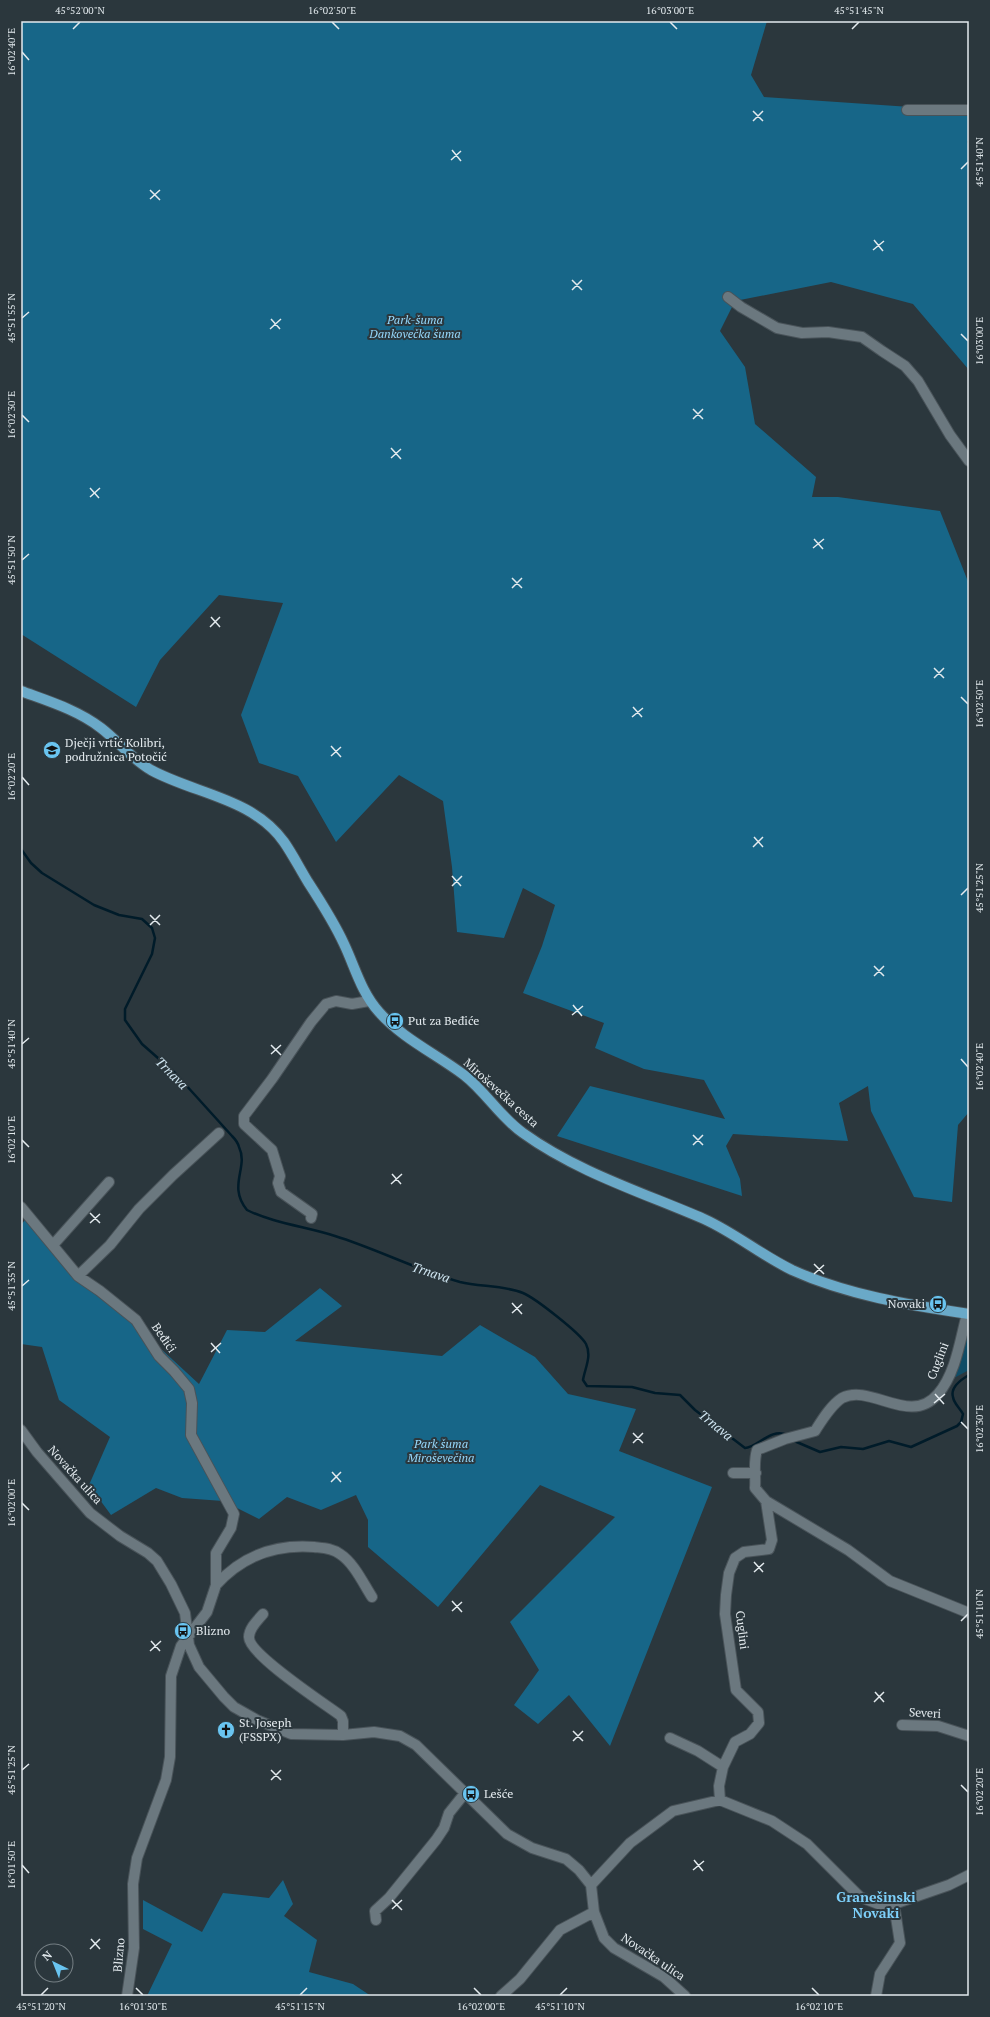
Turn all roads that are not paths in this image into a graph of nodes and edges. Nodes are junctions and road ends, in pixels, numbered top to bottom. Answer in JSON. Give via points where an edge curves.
{"nodes":[{"id":1,"x":907,"y":110,"type":"dead end"},
{"id":2,"x":969,"y":110,"type":"edge"},
{"id":3,"x":728,"y":297,"type":"dead end"},
{"id":4,"x":969,"y":461,"type":"edge"},
{"id":5,"x":21,"y":690,"type":"edge"},
{"id":6,"x":369,"y":1001,"type":"junction"},
{"id":7,"x":219,"y":1134,"type":"dead end"},
{"id":8,"x":109,"y":1182,"type":"dead end"},
{"id":9,"x":21,"y":1207,"type":"edge"},
{"id":10,"x":311,"y":1218,"type":"dead end"},
{"id":11,"x":53,"y":1245,"type":"junction"},
{"id":12,"x":78,"y":1276,"type":"junction"},
{"id":13,"x":968,"y":1314,"type":"edge"},
{"id":14,"x":21,"y":1430,"type":"edge"},
{"id":15,"x":733,"y":1473,"type":"dead end"},
{"id":16,"x":756,"y":1473,"type":"junction"},
{"id":17,"x":766,"y":1501,"type":"junction"},
{"id":18,"x":216,"y":1586,"type":"junction"},
{"id":19,"x":372,"y":1597,"type":"dead end"},
{"id":20,"x":969,"y":1613,"type":"edge"},
{"id":21,"x":264,"y":1614,"type":"dead end"},
{"id":22,"x":188,"y":1638,"type":"junction"},
{"id":23,"x":902,"y":1725,"type":"dead end"},
{"id":24,"x":343,"y":1735,"type":"junction"},
{"id":25,"x":969,"y":1736,"type":"edge"},
{"id":26,"x":670,"y":1738,"type":"dead end"},
{"id":27,"x":723,"y":1767,"type":"junction"},
{"id":28,"x":465,"y":1793,"type":"junction"},
{"id":29,"x":720,"y":1800,"type":"junction"},
{"id":30,"x":969,"y":1875,"type":"edge"},
{"id":31,"x":591,"y":1885,"type":"junction"},
{"id":32,"x":894,"y":1904,"type":"junction"},
{"id":33,"x":594,"y":1912,"type":"junction"},
{"id":34,"x":376,"y":1920,"type":"dead end"},
{"id":35,"x":127,"y":1996,"type":"edge"},
{"id":36,"x":501,"y":1996,"type":"edge"},
{"id":37,"x":685,"y":1996,"type":"edge"},
{"id":38,"x":876,"y":1996,"type":"edge"}],
"edges":[{"from":1,"to":2,"type":"street"},
{"from":3,"to":4,"type":"street","via":[[777,328],[802,334],[828,332],[862,337],[905,366],[918,381],[950,435]]},
{"from":5,"to":6,"type":"main road","name":"Miroševečka cesta","via":[[70,709],[99,726],[142,765],[162,776],[241,807],[258,815],[273,828],[285,843],[333,923]]},
{"from":6,"to":10,"type":"street","via":[[352,1004],[336,1001],[326,1004],[310,1022],[244,1116],[244,1124],[272,1150],[280,1176],[278,1183],[281,1192],[312,1214]]},
{"from":6,"to":13,"type":"main road","name":"Miroševečka cesta","via":[[381,1015],[404,1033],[468,1078],[522,1132],[556,1154],[709,1222],[783,1265],[816,1280],[842,1289],[904,1303]]},
{"from":7,"to":12,"type":"street","via":[[138,1209],[110,1245]]},
{"from":8,"to":11,"type":"street"},
{"from":9,"to":11,"type":"street","name":"Beđići"},
{"from":11,"to":12,"type":"street","name":"Beđići"},
{"from":12,"to":18,"type":"street","name":"Beđići","via":[[100,1290],[136,1320],[159,1356],[189,1389],[192,1403],[191,1435],[234,1514],[231,1528],[216,1553]]},
{"from":13,"to":16,"type":"street","name":"Cuglini","via":[[954,1362],[942,1387],[928,1404],[913,1408],[859,1395],[843,1398],[815,1431],[757,1450],[754,1462]]},
{"from":14,"to":22,"type":"street","name":"Novačka ulica","via":[[83,1506],[109,1528],[157,1561],[185,1613]]},
{"from":15,"to":16,"type":"street"},
{"from":16,"to":17,"type":"street","name":"Cuglini","via":[[755,1488]]},
{"from":17,"to":20,"type":"street","name":"Cuglini","via":[[848,1550],[890,1581]]},
{"from":17,"to":27,"type":"street","name":"Cuglini","via":[[772,1540],[770,1550],[744,1552],[734,1558],[729,1573],[725,1614],[736,1690],[758,1712],[759,1723],[750,1734],[735,1742]]},
{"from":18,"to":19,"type":"street","via":[[228,1572],[250,1558],[273,1549],[298,1546],[330,1549],[342,1555],[354,1568]]},
{"from":18,"to":22,"type":"street","name":"Blizno","via":[[207,1612]]},
{"from":21,"to":24,"type":"street","via":[[250,1632],[249,1638],[253,1646],[269,1663],[340,1716],[343,1721]]},
{"from":22,"to":24,"type":"street","name":"Novačka ulica","via":[[199,1667],[224,1697],[244,1713],[273,1728],[292,1734]]},
{"from":22,"to":35,"type":"street","name":"Blizno","via":[[181,1646],[171,1676],[170,1756],[166,1780],[136,1858],[133,1884],[134,1948]]},
{"from":23,"to":25,"type":"street","name":"Severi","via":[[938,1726]]},
{"from":24,"to":28,"type":"street","name":"Novačka ulica","via":[[374,1732],[400,1736],[416,1745]]},
{"from":26,"to":27,"type":"street","via":[[698,1751]]},
{"from":27,"to":29,"type":"street","name":"Cuglini","via":[[718,1786]]},
{"from":28,"to":31,"type":"street","name":"Novačka ulica","via":[[507,1834],[532,1848],[566,1859]]},
{"from":28,"to":34,"type":"street","via":[[449,1813],[444,1828],[436,1840],[375,1911]]},
{"from":29,"to":31,"type":"street","via":[[673,1812],[630,1843]]},
{"from":29,"to":32,"type":"street","via":[[772,1821],[807,1844],[860,1897],[880,1905]]},
{"from":30,"to":32,"type":"street","via":[[949,1885]]},
{"from":31,"to":33,"type":"street","name":"Novačka ulica"},
{"from":32,"to":38,"type":"street","via":[[900,1943],[880,1974]]},
{"from":33,"to":36,"type":"street","via":[[560,1930],[520,1979]]},
{"from":33,"to":37,"type":"street","name":"Novačka ulica","via":[[604,1938],[614,1948],[664,1977]]}]}
